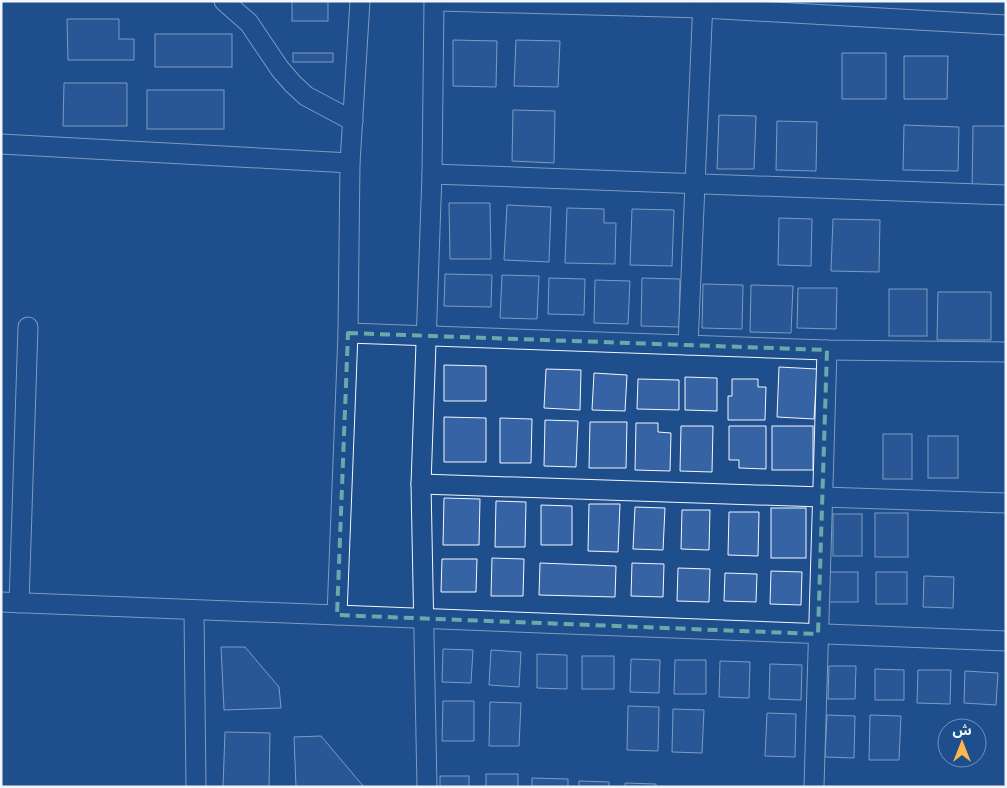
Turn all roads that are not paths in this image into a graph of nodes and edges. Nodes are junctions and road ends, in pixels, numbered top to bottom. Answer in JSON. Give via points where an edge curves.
{"nodes":[{"id":1,"x":224,"y":1,"type":"edge"},
{"id":2,"x":360,"y":1,"type":"edge"},
{"id":3,"x":436,"y":1,"type":"edge"},
{"id":4,"x":703,"y":5,"type":"edge"},
{"id":5,"x":1006,"y":25,"type":"edge"},
{"id":6,"x":353,"y":122,"type":"junction"},
{"id":7,"x":1,"y":144,"type":"edge"},
{"id":8,"x":350,"y":163,"type":"junction"},
{"id":9,"x":432,"y":174,"type":"junction"},
{"id":10,"x":694,"y":184,"type":"junction"},
{"id":11,"x":1006,"y":195,"type":"edge"},
{"id":12,"x":28,"y":327,"type":"dead end"},
{"id":13,"x":348,"y":333,"type":"junction"},
{"id":14,"x":425,"y":336,"type":"junction"},
{"id":15,"x":688,"y":345,"type":"junction"},
{"id":16,"x":827,"y":350,"type":"junction"},
{"id":17,"x":1006,"y":352,"type":"edge"},
{"id":18,"x":421,"y":484,"type":"junction"},
{"id":19,"x":821,"y":497,"type":"junction"},
{"id":20,"x":1006,"y":503,"type":"edge"},
{"id":21,"x":10,"y":602,"type":"edge"},
{"id":22,"x":194,"y":611,"type":"junction"},
{"id":23,"x":337,"y":615,"type":"junction"},
{"id":24,"x":423,"y":618,"type":"junction"},
{"id":25,"x":818,"y":634,"type":"junction"},
{"id":26,"x":1006,"y":641,"type":"edge"},
{"id":27,"x":196,"y":787,"type":"edge"},
{"id":28,"x":428,"y":787,"type":"edge"},
{"id":29,"x":814,"y":787,"type":"edge"}],
"edges":[{"from":1,"to":6,"type":"street","via":[[249,23],[293,84],[306,96]]},
{"from":2,"to":6,"type":"street"},
{"from":3,"to":4,"type":"street"},
{"from":3,"to":9,"type":"street"},
{"from":4,"to":5,"type":"street"},
{"from":4,"to":10,"type":"street"},
{"from":6,"to":8,"type":"street"},
{"from":7,"to":8,"type":"street"},
{"from":8,"to":13,"type":"street"},
{"from":9,"to":10,"type":"street"},
{"from":9,"to":14,"type":"street"},
{"from":10,"to":11,"type":"street"},
{"from":10,"to":15,"type":"street"},
{"from":12,"to":21,"type":"street"},
{"from":13,"to":14,"type":"street"},
{"from":13,"to":23,"type":"street"},
{"from":14,"to":15,"type":"street"},
{"from":14,"to":18,"type":"street"},
{"from":15,"to":16,"type":"street"},
{"from":16,"to":17,"type":"street"},
{"from":16,"to":19,"type":"street"},
{"from":18,"to":19,"type":"street"},
{"from":18,"to":24,"type":"street"},
{"from":19,"to":20,"type":"street"},
{"from":19,"to":25,"type":"street"},
{"from":21,"to":22,"type":"street"},
{"from":22,"to":23,"type":"street"},
{"from":22,"to":27,"type":"street"},
{"from":23,"to":24,"type":"street"},
{"from":24,"to":25,"type":"street"},
{"from":24,"to":28,"type":"street"},
{"from":25,"to":26,"type":"street"},
{"from":25,"to":29,"type":"street"}]}
